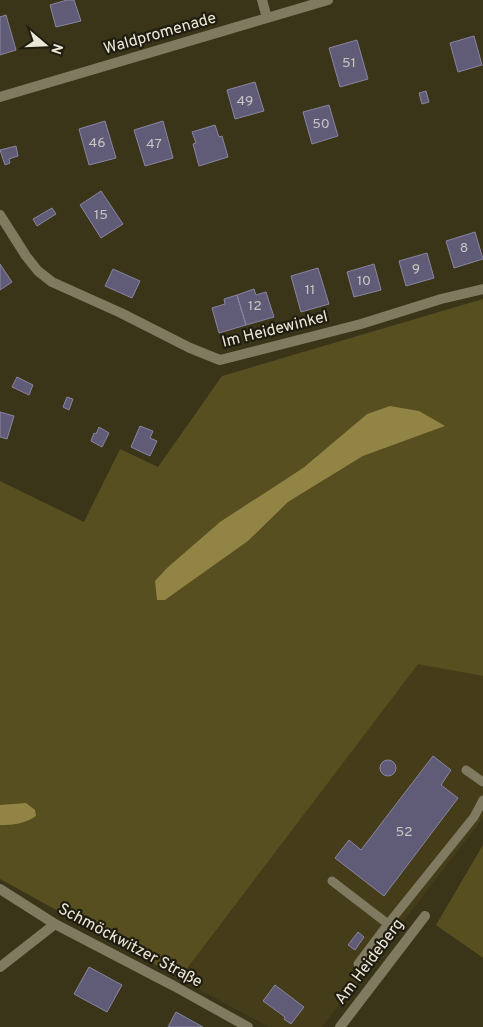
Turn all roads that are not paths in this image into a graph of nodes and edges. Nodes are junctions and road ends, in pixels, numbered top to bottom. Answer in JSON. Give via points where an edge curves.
{"nodes":[{"id":1,"x":262,"y":0,"type":"edge"},
{"id":2,"x":328,"y":0,"type":"edge"},
{"id":3,"x":267,"y":18,"type":"junction"},
{"id":4,"x":0,"y":96,"type":"edge"},
{"id":5,"x":0,"y":215,"type":"edge"},
{"id":6,"x":483,"y":289,"type":"edge"},
{"id":7,"x":466,"y":770,"type":"dead end"},
{"id":8,"x":483,"y":782,"type":"edge"},
{"id":9,"x":483,"y":800,"type":"edge"},
{"id":10,"x":332,"y":881,"type":"dead end"},
{"id":11,"x":0,"y":889,"type":"edge"},
{"id":12,"x":425,"y":916,"type":"dead end"},
{"id":13,"x":55,"y":924,"type":"junction"},
{"id":14,"x":388,"y":924,"type":"junction"},
{"id":15,"x":358,"y":964,"type":"dead end"},
{"id":16,"x":0,"y":967,"type":"edge"},
{"id":17,"x":248,"y":1027,"type":"edge"},
{"id":18,"x":340,"y":1027,"type":"edge"}],
"edges":[{"from":1,"to":3,"type":"street"},
{"from":2,"to":3,"type":"street","name":"Waldpromenade"},
{"from":3,"to":4,"type":"street","name":"Waldpromenade"},
{"from":5,"to":6,"type":"street","name":"Im Heidewinkel","via":[[26,256],[52,282],[220,360]]},
{"from":7,"to":8,"type":"lane"},
{"from":9,"to":14,"type":"lane","via":[[474,817]]},
{"from":10,"to":14,"type":"lane"},
{"from":11,"to":13,"type":"street","name":"Schmöckwitzer Straße"},
{"from":12,"to":18,"type":"street","name":"Am Heideberg"},
{"from":13,"to":16,"type":"street"},
{"from":13,"to":17,"type":"street","name":"Schmöckwitzer Straße"},
{"from":14,"to":15,"type":"lane"}]}
